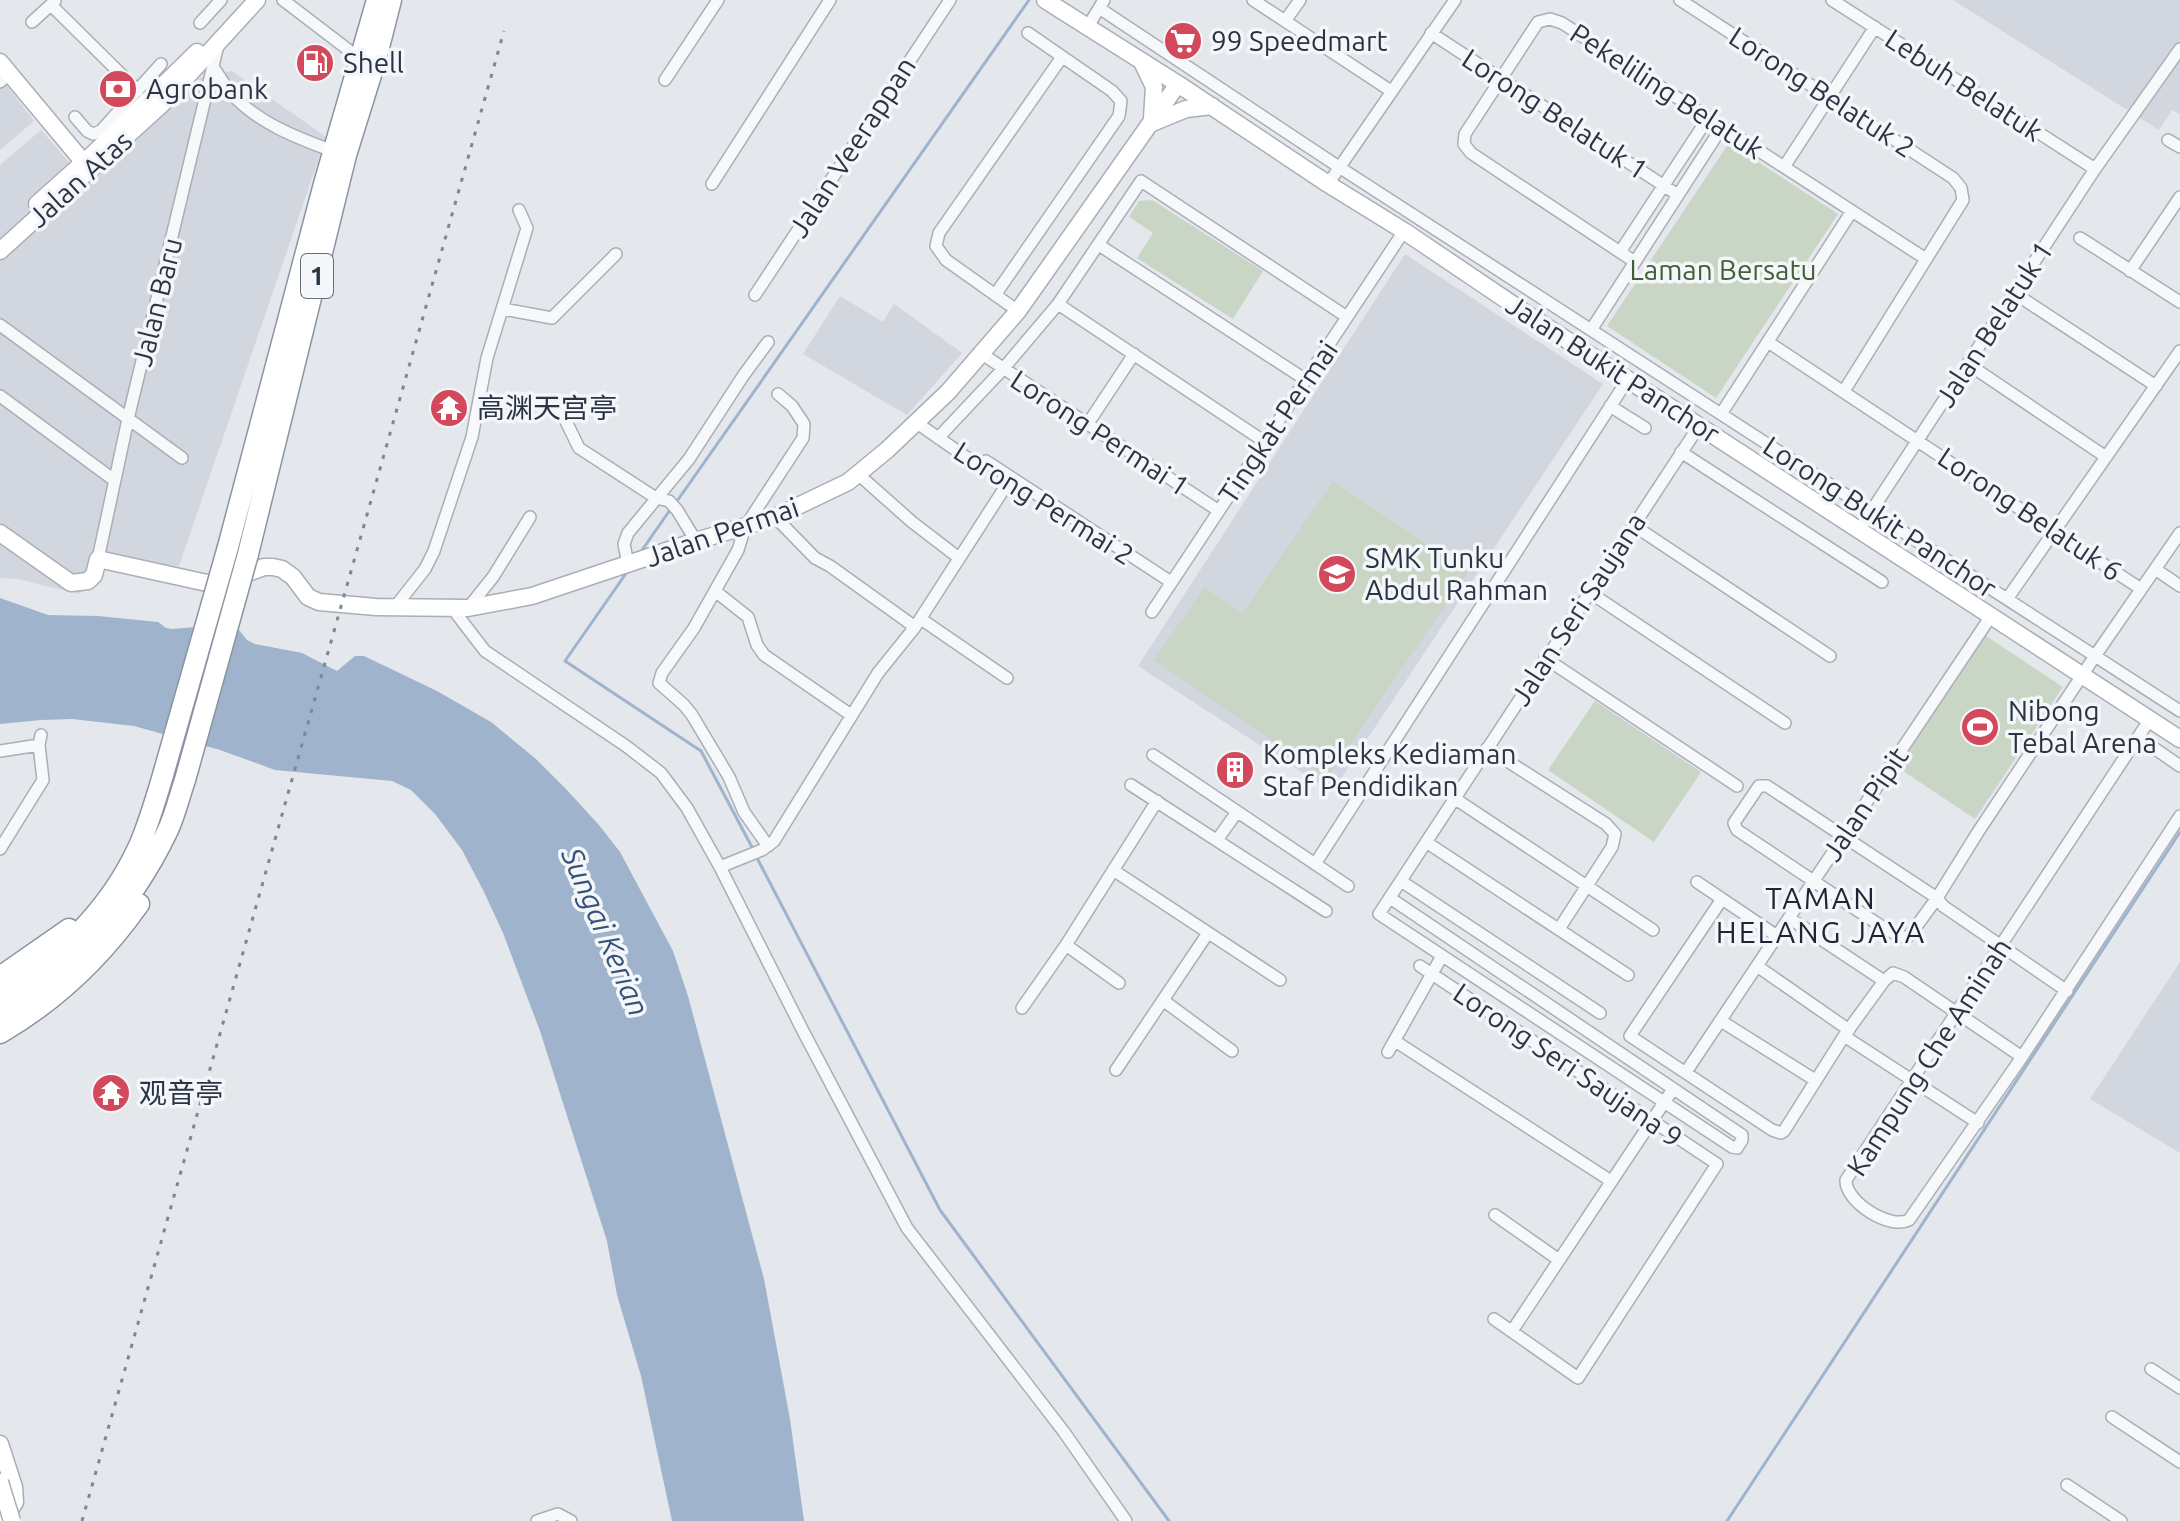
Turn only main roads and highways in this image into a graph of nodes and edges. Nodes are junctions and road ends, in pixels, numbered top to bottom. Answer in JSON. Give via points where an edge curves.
{"nodes":[{"id":1,"x":243,"y":0,"type":"edge"},
{"id":2,"x":257,"y":0,"type":"edge"},
{"id":3,"x":377,"y":0,"type":"edge"},
{"id":4,"x":391,"y":0,"type":"edge"},
{"id":5,"x":1045,"y":0,"type":"edge"},
{"id":6,"x":1142,"y":62,"type":"junction"},
{"id":7,"x":3,"y":73,"type":"edge"},
{"id":8,"x":1178,"y":84,"type":"junction"},
{"id":9,"x":1212,"y":106,"type":"junction"},
{"id":10,"x":1151,"y":124,"type":"junction"},
{"id":11,"x":87,"y":166,"type":"junction"},
{"id":12,"x":0,"y":237,"type":"edge"},
{"id":13,"x":0,"y":251,"type":"edge"},
{"id":14,"x":0,"y":533,"type":"edge"},
{"id":15,"x":2180,"y":739,"type":"edge"},
{"id":16,"x":168,"y":830,"type":"junction"},
{"id":17,"x":110,"y":894,"type":"junction"},
{"id":18,"x":76,"y":948,"type":"junction"},
{"id":19,"x":0,"y":977,"type":"edge"},
{"id":20,"x":0,"y":995,"type":"edge"},
{"id":21,"x":0,"y":1015,"type":"edge"},
{"id":22,"x":0,"y":1033,"type":"edge"},
{"id":23,"x":0,"y":1444,"type":"edge"},
{"id":24,"x":0,"y":1482,"type":"edge"},
{"id":25,"x":0,"y":1515,"type":"edge"},
{"id":26,"x":12,"y":1521,"type":"edge"}],
"edges":[{"from":1,"to":11,"type":"main road","name":"Jalan Atas","via":[[160,74]]},
{"from":2,"to":11,"type":"main road","name":"Jalan Atas","via":[[161,105]]},
{"from":3,"to":17,"type":"highway","number":"1","bridge":true,"via":[[151,817]]},
{"from":4,"to":16,"type":"highway","number":"1","bridge":true,"via":[[346,155],[248,554]]},
{"from":5,"to":6,"type":"main road","name":"Jalan Bukit Panchor"},
{"from":6,"to":8,"type":"main road","name":"Jalan Bukit Panchor"},
{"from":6,"to":10,"type":"main road","via":[[1154,87]]},
{"from":7,"to":11,"type":"main road"},
{"from":8,"to":9,"type":"main road","name":"Jalan Bukit Panchor"},
{"from":8,"to":10,"type":"main road","name":"Jalan Permai"},
{"from":9,"to":10,"type":"main road","via":[[1186,109]]},
{"from":9,"to":15,"type":"main road","name":"Jalan Bukit Panchor"},
{"from":10,"to":14,"type":"main road","name":"Jalan Permai","via":[[1018,311],[948,392],[848,482],[775,517],[532,596],[460,608],[312,600],[293,577],[273,567],[207,583],[98,559],[88,581],[71,583]]},
{"from":11,"to":12,"type":"main road","name":"Jalan Atas"},
{"from":11,"to":13,"type":"main road","name":"Jalan Atas"},
{"from":16,"to":18,"type":"highway","number":"1","via":[[123,905]]},
{"from":16,"to":22,"type":"highway","via":[[154,877],[121,930],[73,982]]},
{"from":17,"to":18,"type":"highway","number":"1"},
{"from":17,"to":19,"type":"highway"},
{"from":18,"to":20,"type":"highway","number":"1"},
{"from":18,"to":21,"type":"highway","number":"1","via":[[44,985]]},
{"from":23,"to":25,"type":"main road","via":[[15,1502]]},
{"from":24,"to":26,"type":"main road","bridge":true}]}
